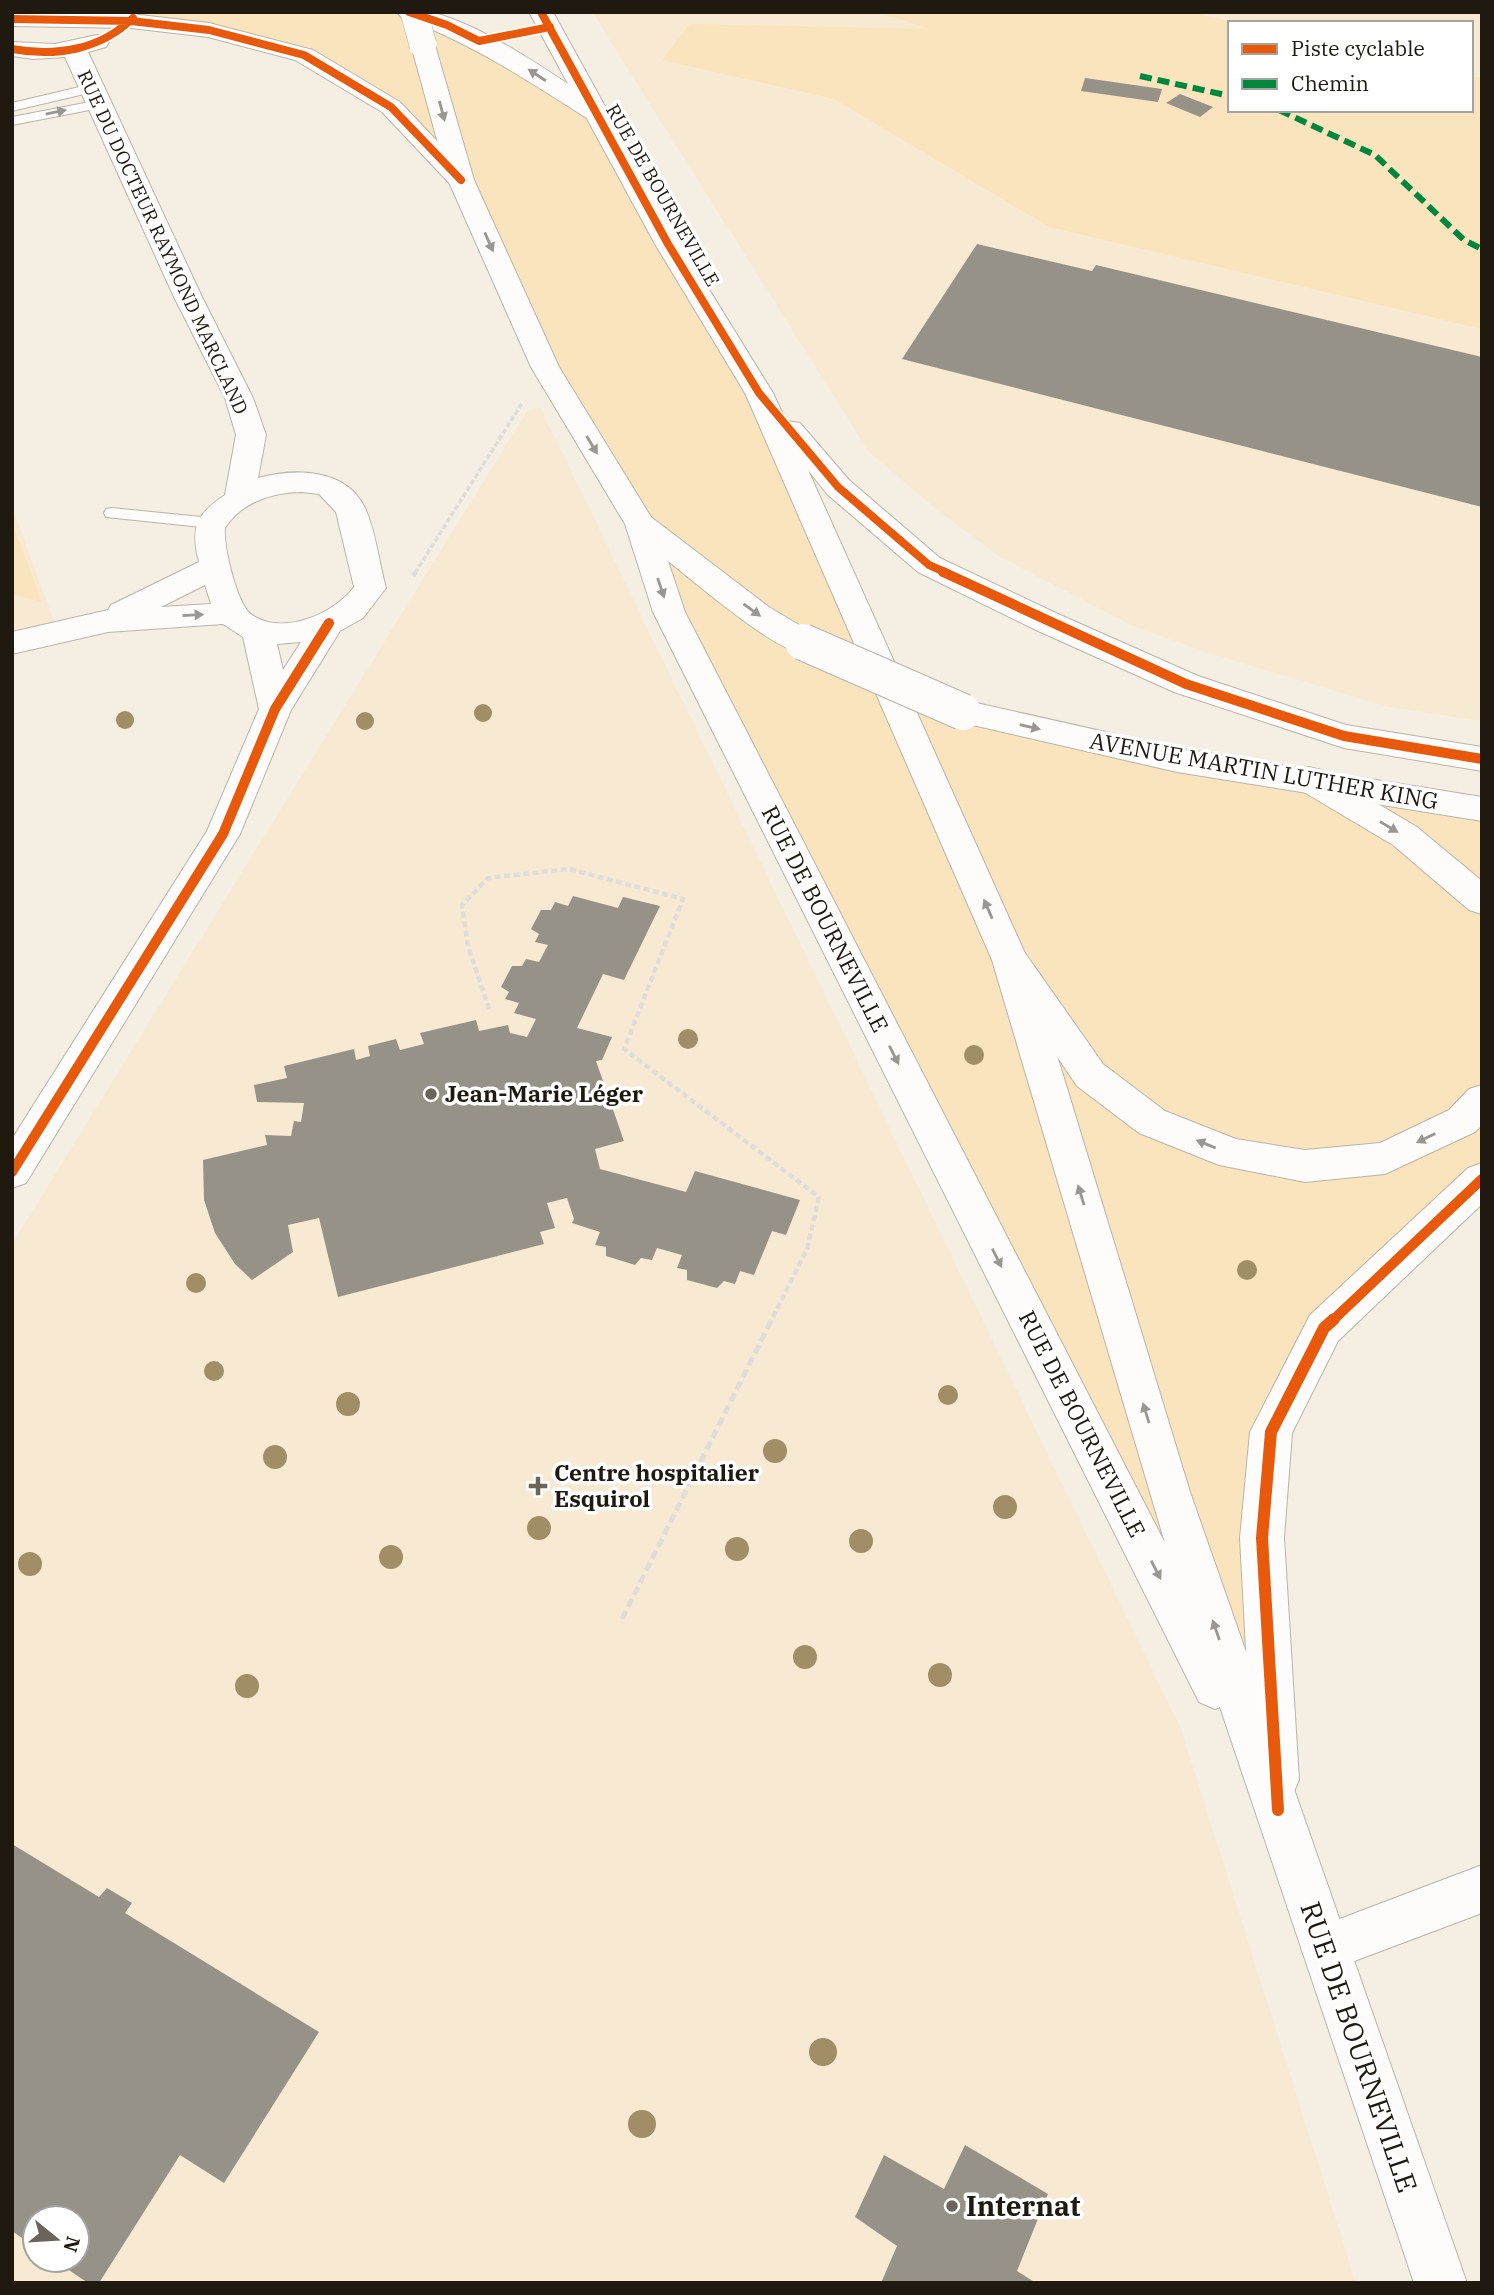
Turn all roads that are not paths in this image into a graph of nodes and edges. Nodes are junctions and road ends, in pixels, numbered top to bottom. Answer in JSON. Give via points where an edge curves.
{"nodes":[{"id":1,"x":409,"y":12,"type":"edge"},
{"id":2,"x":414,"y":12,"type":"edge"},
{"id":3,"x":541,"y":12,"type":"edge"},
{"id":4,"x":134,"y":17,"type":"edge"},
{"id":5,"x":12,"y":19,"type":"edge"},
{"id":6,"x":12,"y":49,"type":"edge"},
{"id":7,"x":74,"y":49,"type":"junction"},
{"id":8,"x":96,"y":96,"type":"junction"},
{"id":9,"x":594,"y":112,"type":"junction"},
{"id":10,"x":17,"y":113,"type":"edge"},
{"id":11,"x":461,"y":180,"type":"junction"},
{"id":12,"x":759,"y":393,"type":"junction"},
{"id":13,"x":251,"y":435,"type":"junction"},
{"id":14,"x":302,"y":482,"type":"junction"},
{"id":15,"x":239,"y":500,"type":"junction"},
{"id":16,"x":112,"y":513,"type":"dead end"},
{"id":17,"x":211,"y":523,"type":"junction"},
{"id":18,"x":640,"y":524,"type":"junction"},
{"id":19,"x":215,"y":567,"type":"junction"},
{"id":20,"x":230,"y":613,"type":"junction"},
{"id":21,"x":108,"y":621,"type":"junction"},
{"id":22,"x":329,"y":623,"type":"junction"},
{"id":23,"x":258,"y":631,"type":"junction"},
{"id":24,"x":12,"y":643,"type":"edge"},
{"id":25,"x":275,"y":709,"type":"junction"},
{"id":26,"x":1482,"y":758,"type":"edge"},
{"id":27,"x":1309,"y":779,"type":"junction"},
{"id":28,"x":1482,"y":809,"type":"edge"},
{"id":29,"x":1482,"y":901,"type":"edge"},
{"id":30,"x":1010,"y":960,"type":"junction"},
{"id":31,"x":1482,"y":1100,"type":"edge"},
{"id":32,"x":12,"y":1172,"type":"edge"},
{"id":33,"x":1482,"y":1180,"type":"edge"},
{"id":34,"x":1278,"y":1810,"type":"junction"},
{"id":35,"x":1482,"y":1889,"type":"edge"},
{"id":36,"x":1325,"y":1948,"type":"junction"},
{"id":37,"x":1441,"y":2283,"type":"edge"}],
"edges":[{"from":9,"to":1,"type":"main road","one_way":true,"via":[[447,24]]},
{"from":2,"to":11,"type":"main road","name":"RUE DE BOURNEVILLE","one_way":true,"bridge":true},
{"from":3,"to":9,"type":"main road","name":"RUE DE BOURNEVILLE"},
{"from":4,"to":5,"type":"main road"},
{"from":4,"to":7,"type":"main road","via":[[117,33]]},
{"from":4,"to":11,"type":"main road","via":[[209,30],[304,55],[391,107]]},
{"from":6,"to":7,"type":"main road"},
{"from":7,"to":8,"type":"main road","name":"RUE DU DOCTEUR RAYMOND MARCLAND"},
{"from":8,"to":10,"type":"lane"},
{"from":8,"to":13,"type":"main road","name":"RUE DU DOCTEUR RAYMOND MARCLAND","via":[[240,398]]},
{"from":9,"to":12,"type":"main road","name":"RUE DE BOURNEVILLE"},
{"from":11,"to":18,"type":"main road","name":"RUE DE BOURNEVILLE","one_way":true,"via":[[545,367]]},
{"from":12,"to":26,"type":"main road","via":[[838,487],[929,565],[1186,684],[1344,736]]},
{"from":30,"to":12,"type":"main road","name":"RUE DE BOURNEVILLE","one_way":true},
{"from":13,"to":14,"type":"main road","name":"RUE DU DOCTEUR RAYMOND MARCLAND"},
{"from":13,"to":15,"type":"main road","name":"RUE DU DOCTEUR RAYMOND MARCLAND"},
{"from":14,"to":15,"type":"main road","name":"RUE DU DOCTEUR RAYMOND MARCLAND","via":[[264,486]]},
{"from":14,"to":22,"type":"main road","name":"RUE DU DOCTEUR RAYMOND MARCLAND","via":[[328,486],[350,509],[370,588],[346,615]]},
{"from":15,"to":17,"type":"main road","name":"RUE DU DOCTEUR RAYMOND MARCLAND"},
{"from":16,"to":17,"type":"lane"},
{"from":17,"to":19,"type":"main road"},
{"from":18,"to":27,"type":"main road","name":"AVENUE MARTIN LUTHER KING","one_way":true,"bridge":true,"via":[[758,615],[803,642],[963,712],[1177,760]]},
{"from":18,"to":34,"type":"main road","name":"RUE DE BOURNEVILLE","one_way":true,"via":[[676,624]]},
{"from":19,"to":20,"type":"main road"},
{"from":19,"to":21,"type":"main road"},
{"from":21,"to":20,"type":"main road","one_way":true},
{"from":20,"to":23,"type":"main road"},
{"from":21,"to":24,"type":"main road"},
{"from":22,"to":23,"type":"main road","name":"RUE DU DOCTEUR RAYMOND MARCLAND","via":[[290,631]]},
{"from":22,"to":25,"type":"main road","name":"RUE DU DOCTEUR RAYMOND MARCLAND"},
{"from":23,"to":25,"type":"main road"},
{"from":25,"to":32,"type":"main road","name":"RUE DU DOCTEUR RAYMOND MARCLAND","via":[[223,834]]},
{"from":27,"to":28,"type":"main road","name":"AVENUE MARTIN LUTHER KING"},
{"from":27,"to":29,"type":"main road","one_way":true,"via":[[1405,836]]},
{"from":31,"to":30,"type":"main road","one_way":true,"via":[[1462,1121],[1385,1158],[1305,1166],[1233,1154],[1152,1122],[1090,1075]]},
{"from":34,"to":30,"type":"main road","name":"RUE DE BOURNEVILLE","one_way":true,"via":[[1169,1492]]},
{"from":33,"to":34,"type":"main road","via":[[1324,1328],[1271,1432],[1262,1538]]},
{"from":34,"to":36,"type":"main road","name":"RUE DE BOURNEVILLE"},
{"from":35,"to":36,"type":"main road"},
{"from":36,"to":37,"type":"main road","name":"RUE DE BOURNEVILLE"}]}
